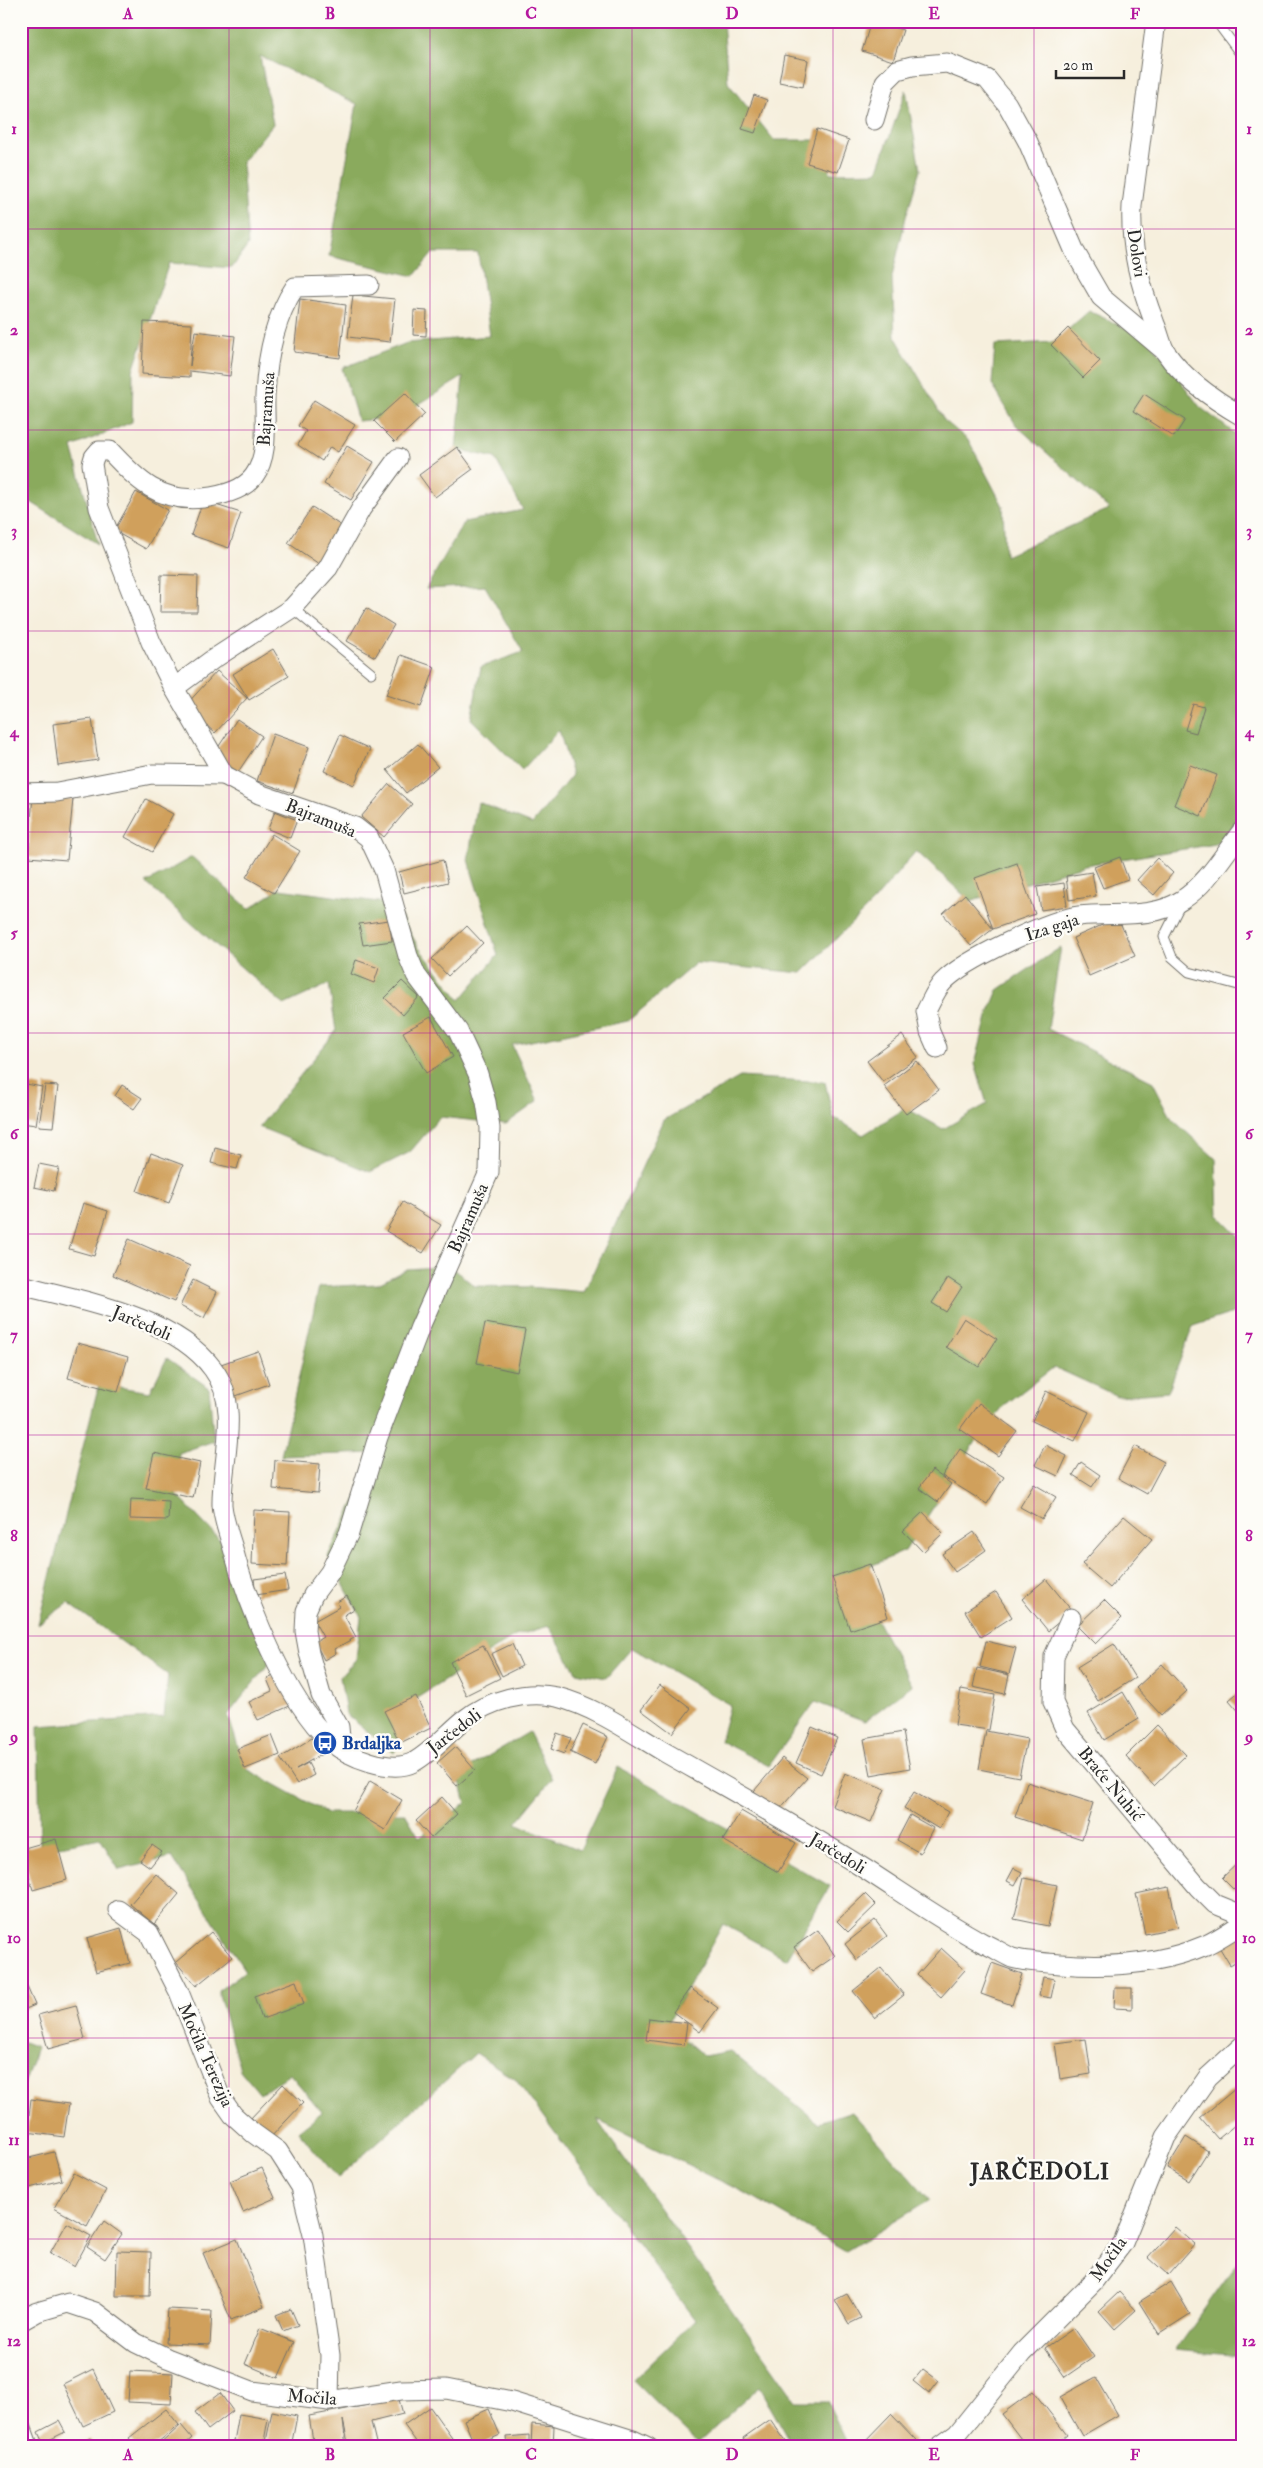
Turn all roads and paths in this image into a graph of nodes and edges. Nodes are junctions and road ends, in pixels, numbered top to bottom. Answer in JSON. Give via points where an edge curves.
{"nodes":[{"id":1,"x":1156,"y":21,"type":"edge"},
{"id":2,"x":1216,"y":21,"type":"edge"},
{"id":3,"x":1242,"y":56,"type":"edge"},
{"id":4,"x":874,"y":120,"type":"dead end"},
{"id":5,"x":369,"y":285,"type":"dead end"},
{"id":6,"x":1166,"y":352,"type":"junction"},
{"id":7,"x":1242,"y":416,"type":"edge"},
{"id":8,"x":398,"y":458,"type":"dead end"},
{"id":9,"x":292,"y":608,"type":"junction"},
{"id":10,"x":370,"y":673,"type":"dead end"},
{"id":11,"x":174,"y":688,"type":"junction"},
{"id":12,"x":224,"y":775,"type":"junction"},
{"id":13,"x":21,"y":793,"type":"edge"},
{"id":14,"x":1242,"y":831,"type":"edge"},
{"id":15,"x":1183,"y":900,"type":"junction"},
{"id":16,"x":1242,"y":986,"type":"edge"},
{"id":17,"x":937,"y":1048,"type":"dead end"},
{"id":18,"x":21,"y":1285,"type":"edge"},
{"id":19,"x":1071,"y":1618,"type":"dead end"},
{"id":20,"x":341,"y":1749,"type":"junction"},
{"id":21,"x":118,"y":1910,"type":"dead end"},
{"id":22,"x":1242,"y":1915,"type":"edge"},
{"id":23,"x":1242,"y":1924,"type":"edge"},
{"id":24,"x":1242,"y":2046,"type":"edge"},
{"id":25,"x":21,"y":2320,"type":"edge"},
{"id":26,"x":329,"y":2401,"type":"junction"},
{"id":27,"x":21,"y":2412,"type":"edge"},
{"id":28,"x":34,"y":2447,"type":"edge"},
{"id":29,"x":648,"y":2447,"type":"edge"},
{"id":30,"x":940,"y":2447,"type":"edge"}],
"edges":[{"from":1,"to":6,"type":"street","name":"Dolovi","via":[[1131,234],[1146,299]]},
{"from":2,"to":3,"type":"lane"},
{"from":4,"to":6,"type":"street","via":[[885,82],[897,70],[948,63],[987,79],[1007,104],[1028,142],[1075,252],[1101,297]]},
{"from":5,"to":11,"type":"street","name":"Bajramuša","via":[[295,287],[285,302],[272,344],[265,393],[264,454],[254,477],[235,491],[190,499],[160,494],[142,483],[110,451],[99,451],[94,457],[92,464],[100,508],[151,642]]},
{"from":6,"to":7,"type":"street","name":"Dolovi","via":[[1196,384]]},
{"from":8,"to":9,"type":"street","via":[[361,509],[328,568]]},
{"from":9,"to":10,"type":"lane"},
{"from":9,"to":11,"type":"street"},
{"from":11,"to":12,"type":"street","name":"Bajramuša"},
{"from":12,"to":13,"type":"street","name":"Bajramuša","via":[[152,774],[57,792]]},
{"from":12,"to":20,"type":"street","name":"Bajramuša","via":[[259,794],[355,827],[369,838],[384,870],[416,975],[458,1031],[478,1074],[490,1128],[489,1172],[420,1327],[378,1437],[349,1533],[306,1611],[309,1653],[321,1695],[339,1727]]},
{"from":14,"to":15,"type":"street","name":"Iza gaja","via":[[1203,882]]},
{"from":15,"to":16,"type":"lane","via":[[1164,937],[1172,957],[1189,972]]},
{"from":15,"to":17,"type":"street","name":"Iza gaja","via":[[1156,913],[1076,916],[987,952],[943,982],[926,1011]]},
{"from":18,"to":20,"type":"street","name":"Jarčedoli","via":[[104,1306],[165,1330],[190,1346],[214,1369],[224,1389],[228,1409],[222,1508],[237,1563],[261,1630],[283,1674],[309,1716]]},
{"from":19,"to":22,"type":"street","name":"Braće Nuhić","via":[[1054,1656],[1053,1702],[1065,1729],[1198,1887],[1215,1904]]},
{"from":20,"to":23,"type":"street","name":"Jarčedoli","via":[[360,1760],[404,1766],[415,1761],[469,1716],[494,1703],[523,1696],[553,1696],[600,1715],[658,1748],[864,1868],[960,1931],[1013,1958],[1096,1967],[1140,1962],[1208,1944]]},
{"from":21,"to":26,"type":"street","name":"Močila Terezija","via":[[149,1933],[179,1992],[221,2098],[233,2115],[278,2151],[301,2187],[313,2235],[330,2355]]},
{"from":24,"to":30,"type":"street","name":"Močila","via":[[1208,2077],[1166,2137],[1122,2243],[1093,2282],[1022,2353],[957,2434]]},
{"from":25,"to":26,"type":"street","name":"Močila","via":[[68,2303],[95,2312],[136,2344],[252,2391]]},
{"from":26,"to":29,"type":"street","name":"Močila","via":[[401,2390],[446,2389],[512,2402]]},
{"from":27,"to":28,"type":"lane"}]}
